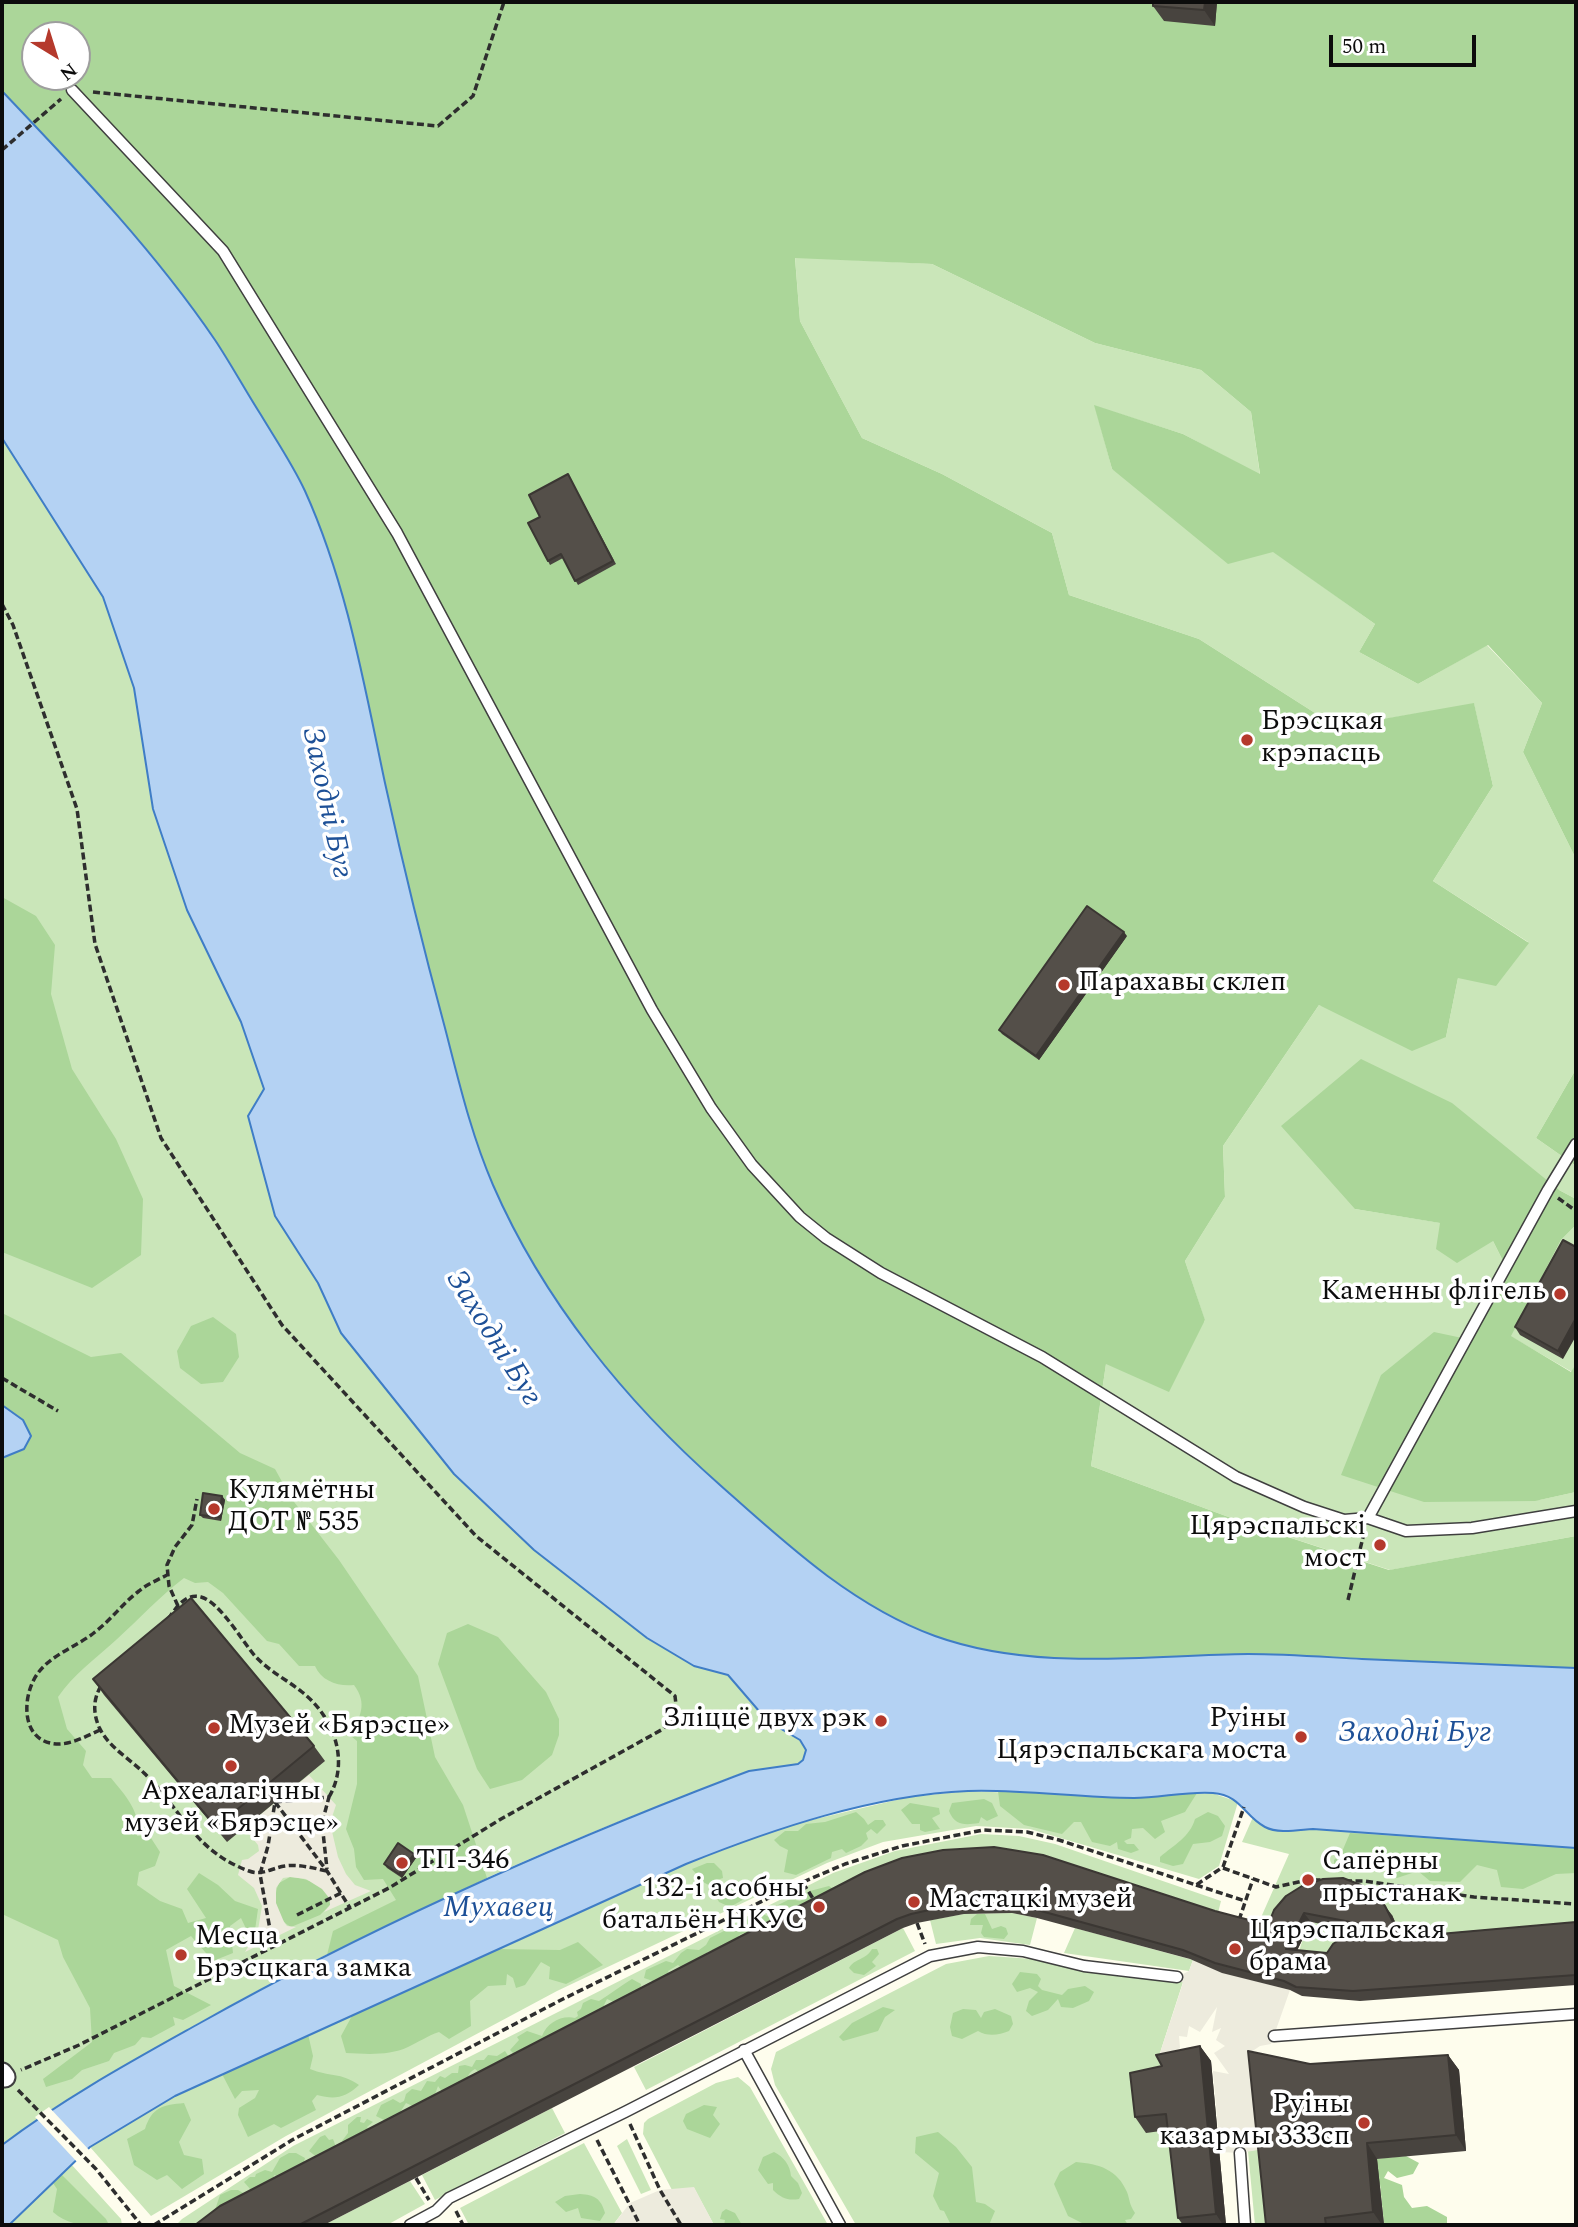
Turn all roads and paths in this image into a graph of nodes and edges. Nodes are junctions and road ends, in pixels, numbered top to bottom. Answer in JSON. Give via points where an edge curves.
{"nodes":[{"id":1,"x":504,"y":2,"type":"edge"},
{"id":2,"x":71,"y":91,"type":"edge"},
{"id":3,"x":73,"y":91,"type":"edge"},
{"id":4,"x":82,"y":91,"type":"edge"},
{"id":5,"x":2,"y":150,"type":"edge"},
{"id":6,"x":2,"y":604,"type":"edge"},
{"id":7,"x":1576,"y":1144,"type":"edge"},
{"id":8,"x":1548,"y":1190,"type":"junction"},
{"id":9,"x":1576,"y":1211,"type":"edge"},
{"id":10,"x":2,"y":1377,"type":"edge"},
{"id":11,"x":58,"y":1411,"type":"dead end"},
{"id":12,"x":197,"y":1499,"type":"dead end"},
{"id":13,"x":1576,"y":1511,"type":"edge"},
{"id":14,"x":1368,"y":1518,"type":"junction"},
{"id":15,"x":167,"y":1575,"type":"junction"},
{"id":16,"x":1348,"y":1600,"type":"dead end"},
{"id":17,"x":178,"y":1606,"type":"junction"},
{"id":18,"x":166,"y":1620,"type":"edge"},
{"id":19,"x":109,"y":1678,"type":"edge"},
{"id":20,"x":101,"y":1730,"type":"junction"},
{"id":21,"x":329,"y":1797,"type":"junction"},
{"id":22,"x":275,"y":1802,"type":"junction"},
{"id":23,"x":1244,"y":1807,"type":"dead end"},
{"id":24,"x":1223,"y":1867,"type":"junction"},
{"id":25,"x":327,"y":1871,"type":"junction"},
{"id":26,"x":260,"y":1874,"type":"junction"},
{"id":27,"x":1253,"y":1879,"type":"junction"},
{"id":28,"x":1331,"y":1880,"type":"edge"},
{"id":29,"x":1342,"y":1881,"type":"edge"},
{"id":30,"x":803,"y":1882,"type":"junction"},
{"id":31,"x":1196,"y":1885,"type":"junction"},
{"id":32,"x":341,"y":1893,"type":"junction"},
{"id":33,"x":1245,"y":1901,"type":"junction"},
{"id":34,"x":815,"y":1902,"type":"edge"},
{"id":35,"x":1576,"y":1903,"type":"edge"},
{"id":36,"x":350,"y":1908,"type":"junction"},
{"id":37,"x":297,"y":1915,"type":"dead end"},
{"id":38,"x":917,"y":1923,"type":"edge"},
{"id":39,"x":1238,"y":1925,"type":"edge"},
{"id":40,"x":274,"y":1945,"type":"junction"},
{"id":41,"x":930,"y":1956,"type":"junction"},
{"id":42,"x":1177,"y":1977,"type":"dead end"},
{"id":43,"x":1576,"y":2014,"type":"edge"},
{"id":44,"x":1274,"y":2036,"type":"dead end"},
{"id":45,"x":744,"y":2050,"type":"junction"},
{"id":46,"x":8,"y":2080,"type":"edge"},
{"id":47,"x":625,"y":2112,"type":"junction"},
{"id":48,"x":591,"y":2129,"type":"junction"},
{"id":49,"x":1240,"y":2153,"type":"dead end"},
{"id":50,"x":416,"y":2178,"type":"edge"},
{"id":51,"x":436,"y":2211,"type":"junction"},
{"id":52,"x":141,"y":2225,"type":"edge"},
{"id":53,"x":153,"y":2225,"type":"edge"},
{"id":54,"x":410,"y":2225,"type":"edge"},
{"id":55,"x":640,"y":2225,"type":"edge"},
{"id":56,"x":681,"y":2225,"type":"edge"},
{"id":57,"x":840,"y":2225,"type":"edge"},
{"id":58,"x":1245,"y":2225,"type":"edge"}],
"edges":[{"from":1,"to":4,"type":"path","via":[[472,96],[438,126]]},
{"from":2,"to":5,"type":"path"},
{"from":3,"to":14,"type":"lane","via":[[223,251],[397,534],[670,1042],[711,1108],[775,1192],[853,1257],[1042,1357],[1236,1477],[1344,1520]]},
{"from":6,"to":36,"type":"path","via":[[77,809],[95,944],[161,1138],[282,1325],[476,1536],[675,1696],[677,1713],[663,1729]]},
{"from":7,"to":8,"type":"lane"},
{"from":8,"to":9,"type":"path"},
{"from":8,"to":14,"type":"lane"},
{"from":10,"to":11,"type":"path"},
{"from":12,"to":15,"type":"path","via":[[192,1525],[171,1555]]},
{"from":13,"to":14,"type":"lane","via":[[1472,1528],[1417,1531]]},
{"from":14,"to":16,"type":"path"},
{"from":15,"to":17,"type":"path"},
{"from":15,"to":20,"type":"path","via":[[138,1591],[98,1630],[52,1660],[38,1673],[29,1693],[25,1712],[38,1737],[60,1744]]},
{"from":17,"to":18,"type":"path"},
{"from":17,"to":21,"type":"path","via":[[186,1598],[204,1598],[258,1659],[317,1707],[338,1746],[336,1785]]},
{"from":19,"to":20,"type":"path","via":[[94,1702]]},
{"from":20,"to":26,"type":"path","via":[[121,1755],[145,1773],[211,1852]]},
{"from":21,"to":22,"type":"path"},
{"from":21,"to":25,"type":"path","via":[[322,1823]]},
{"from":22,"to":25,"type":"path"},
{"from":22,"to":26,"type":"path"},
{"from":23,"to":24,"type":"path"},
{"from":24,"to":27,"type":"path"},
{"from":24,"to":31,"type":"path"},
{"from":25,"to":26,"type":"path","via":[[304,1865]]},
{"from":25,"to":32,"type":"path"},
{"from":26,"to":40,"type":"path"},
{"from":27,"to":28,"type":"path","via":[[1276,1887]]},
{"from":27,"to":33,"type":"path"},
{"from":29,"to":35,"type":"path","via":[[1474,1897]]},
{"from":30,"to":31,"type":"path","via":[[902,1846],[982,1830],[1027,1832],[1059,1840]]},
{"from":30,"to":34,"type":"path"},
{"from":30,"to":53,"type":"path","via":[[563,1999],[292,2140]]},
{"from":31,"to":33,"type":"path"},
{"from":32,"to":36,"type":"path"},
{"from":32,"to":37,"type":"path"},
{"from":33,"to":39,"type":"path"},
{"from":36,"to":40,"type":"path"},
{"from":38,"to":41,"type":"path"},
{"from":40,"to":46,"type":"path"},
{"from":41,"to":42,"type":"lane","via":[[978,1947]]},
{"from":41,"to":45,"type":"lane"},
{"from":43,"to":44,"type":"lane"},
{"from":45,"to":47,"type":"lane"},
{"from":45,"to":57,"type":"lane"},
{"from":46,"to":52,"type":"path","via":[[96,2169]]},
{"from":47,"to":48,"type":"lane"},
{"from":47,"to":56,"type":"path"},
{"from":48,"to":51,"type":"lane","via":[[449,2198]]},
{"from":48,"to":55,"type":"path"},
{"from":49,"to":58,"type":"lane"},
{"from":50,"to":51,"type":"path"},
{"from":51,"to":54,"type":"lane"}]}
